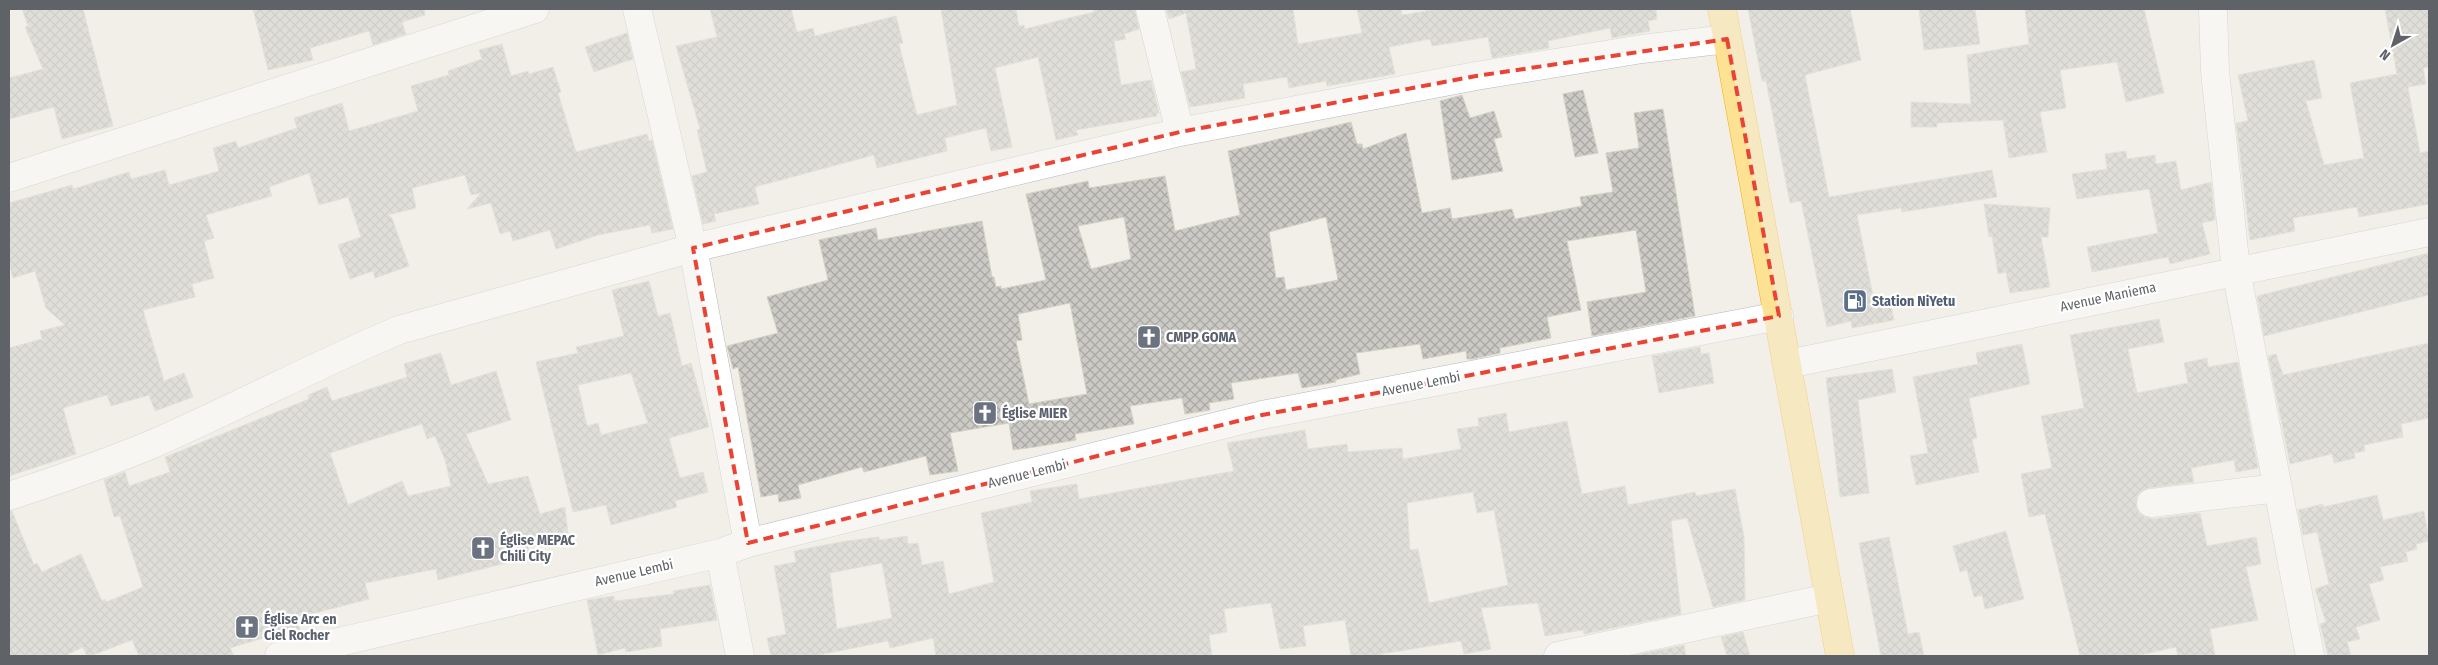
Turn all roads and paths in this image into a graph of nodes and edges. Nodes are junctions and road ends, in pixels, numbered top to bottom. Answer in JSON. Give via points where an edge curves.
{"nodes":[{"id":1,"x":535,"y":9,"type":"edge"},
{"id":2,"x":637,"y":9,"type":"edge"},
{"id":3,"x":1150,"y":9,"type":"edge"},
{"id":4,"x":1722,"y":9,"type":"edge"},
{"id":5,"x":2213,"y":9,"type":"edge"},
{"id":6,"x":1727,"y":39,"type":"junction"},
{"id":7,"x":1180,"y":132,"type":"junction"},
{"id":8,"x":9,"y":178,"type":"edge"},
{"id":9,"x":2429,"y":232,"type":"edge"},
{"id":10,"x":693,"y":248,"type":"junction"},
{"id":11,"x":2236,"y":270,"type":"junction"},
{"id":12,"x":1779,"y":316,"type":"junction"},
{"id":13,"x":1788,"y":364,"type":"junction"},
{"id":14,"x":2278,"y":488,"type":"junction"},
{"id":15,"x":9,"y":496,"type":"edge"},
{"id":16,"x":2151,"y":503,"type":"dead end"},
{"id":17,"x":748,"y":543,"type":"junction"},
{"id":18,"x":720,"y":553,"type":"junction"},
{"id":19,"x":1829,"y":598,"type":"junction"},
{"id":20,"x":280,"y":656,"type":"edge"},
{"id":21,"x":740,"y":656,"type":"edge"},
{"id":22,"x":1558,"y":656,"type":"edge"},
{"id":23,"x":1840,"y":656,"type":"edge"},
{"id":24,"x":2310,"y":656,"type":"edge"}],
"edges":[{"from":1,"to":8,"type":"street"},
{"from":2,"to":10,"type":"street"},
{"from":3,"to":7,"type":"street"},
{"from":4,"to":6,"type":"highway"},
{"from":5,"to":11,"type":"street","via":[[2215,72]]},
{"from":6,"to":7,"type":"street","via":[[1642,49],[1476,76]]},
{"from":6,"to":12,"type":"highway"},
{"from":7,"to":10,"type":"street"},
{"from":9,"to":11,"type":"street","name":"Avenue Maniema"},
{"from":10,"to":15,"type":"street","via":[[399,330],[153,444]]},
{"from":10,"to":17,"type":"street"},
{"from":11,"to":13,"type":"street","name":"Avenue Maniema"},
{"from":11,"to":14,"type":"street"},
{"from":12,"to":13,"type":"highway"},
{"from":12,"to":17,"type":"street","name":"Avenue Lembi","via":[[1262,415]]},
{"from":13,"to":19,"type":"highway"},
{"from":14,"to":16,"type":"street"},
{"from":14,"to":24,"type":"street"},
{"from":17,"to":18,"type":"street","name":"Avenue Lembi"},
{"from":18,"to":20,"type":"street","name":"Avenue Lembi"},
{"from":18,"to":21,"type":"street"},
{"from":19,"to":22,"type":"street"},
{"from":19,"to":23,"type":"highway"}]}
